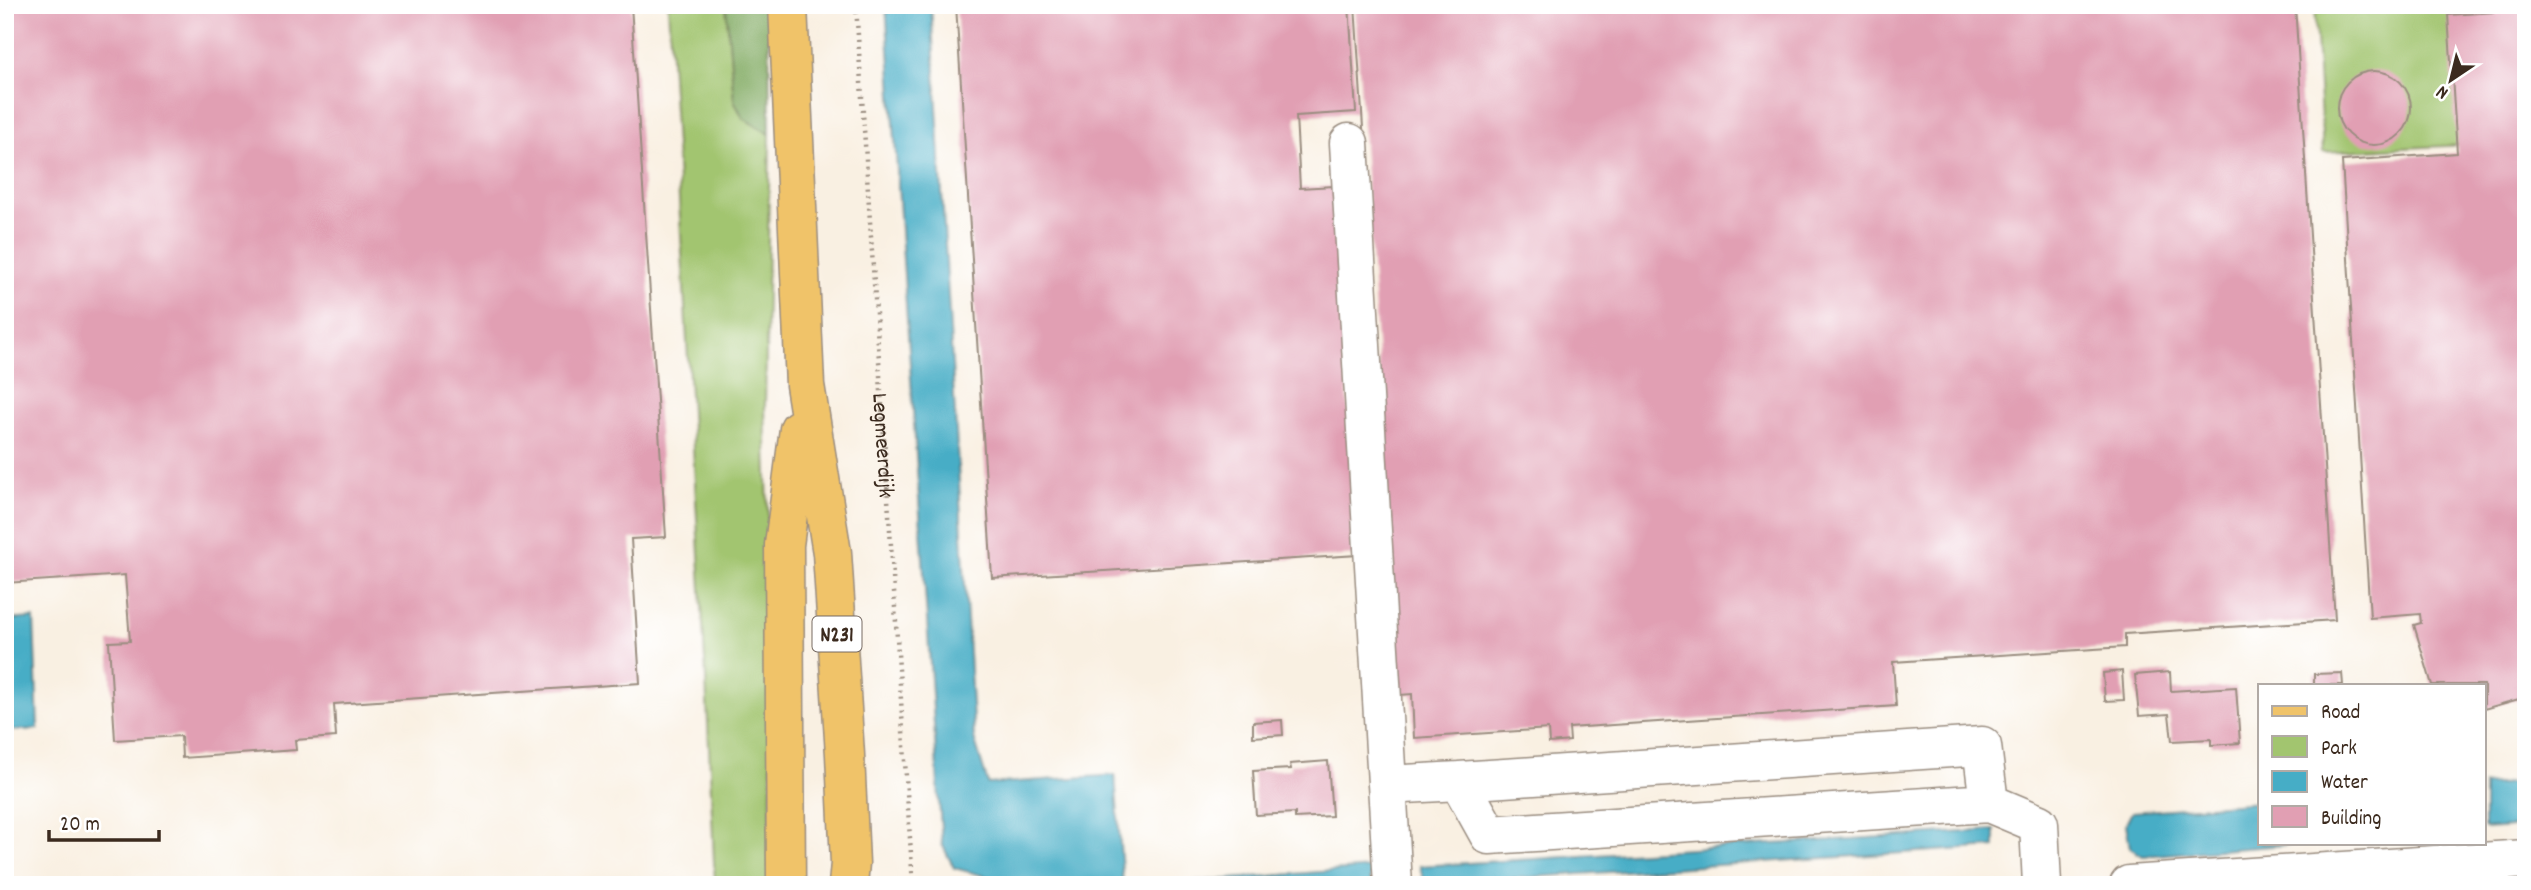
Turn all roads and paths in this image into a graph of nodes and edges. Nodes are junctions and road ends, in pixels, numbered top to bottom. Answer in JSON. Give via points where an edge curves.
{"nodes":[{"id":1,"x":788,"y":5,"type":"edge"},
{"id":2,"x":856,"y":5,"type":"edge"},
{"id":3,"x":1349,"y":143,"type":"dead end"},
{"id":4,"x":805,"y":385,"type":"junction"},
{"id":5,"x":1459,"y":781,"type":"junction"},
{"id":6,"x":1387,"y":785,"type":"junction"},
{"id":7,"x":1989,"y":803,"type":"junction"},
{"id":8,"x":2526,"y":859,"type":"edge"},
{"id":9,"x":2489,"y":873,"type":"edge"},
{"id":10,"x":786,"y":885,"type":"edge"},
{"id":11,"x":848,"y":885,"type":"edge"},
{"id":12,"x":913,"y":885,"type":"edge"},
{"id":13,"x":1393,"y":885,"type":"edge"},
{"id":14,"x":2042,"y":885,"type":"edge"},
{"id":15,"x":2129,"y":885,"type":"edge"}],
"edges":[{"from":1,"to":4,"type":"main road","number":"N231"},
{"from":2,"to":12,"type":"path","name":"Legmeerdijk"},
{"from":3,"to":6,"type":"street"},
{"from":4,"to":10,"type":"main road","number":"N231","via":[[784,545]]},
{"from":4,"to":11,"type":"main road","number":"N231","via":[[832,553]]},
{"from":5,"to":6,"type":"street"},
{"from":5,"to":7,"type":"street","via":[[1489,835]]},
{"from":5,"to":7,"type":"street","via":[[1982,746]]},
{"from":6,"to":13,"type":"street"},
{"from":7,"to":14,"type":"street","via":[[2039,824]]},
{"from":8,"to":9,"type":"street"},
{"from":9,"to":15,"type":"street"}]}
